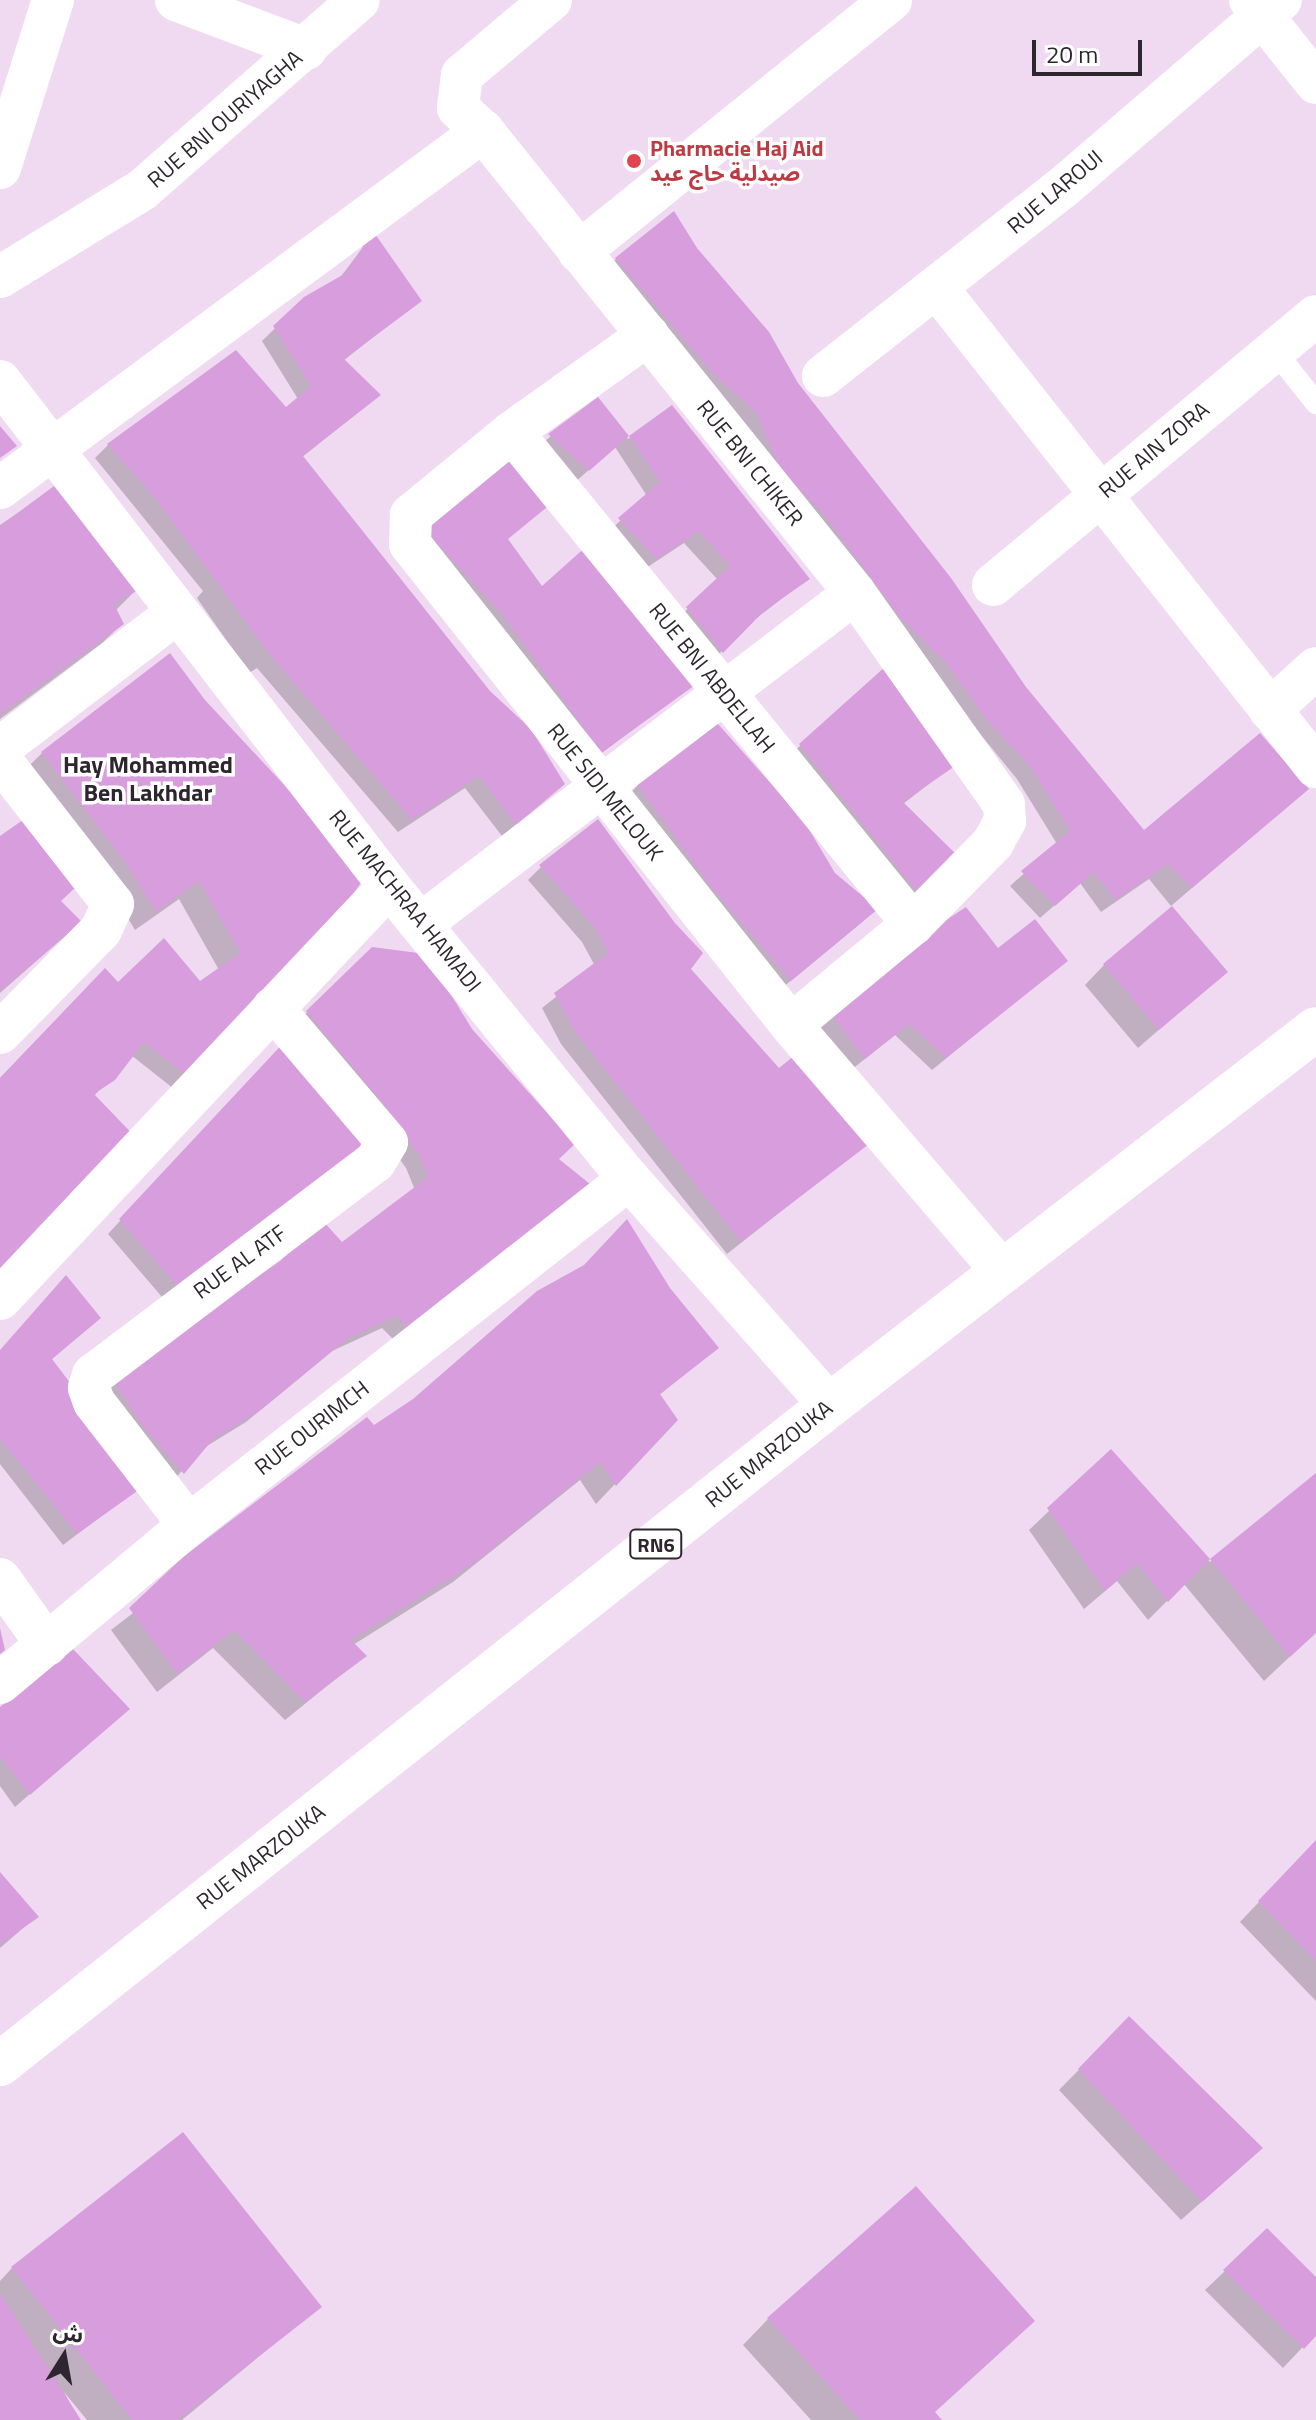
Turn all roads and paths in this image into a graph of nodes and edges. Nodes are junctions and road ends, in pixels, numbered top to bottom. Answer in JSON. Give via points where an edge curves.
{"nodes":[{"id":1,"x":53,"y":0,"type":"edge"},
{"id":2,"x":176,"y":0,"type":"edge"},
{"id":3,"x":359,"y":0,"type":"edge"},
{"id":4,"x":551,"y":0,"type":"edge"},
{"id":5,"x":891,"y":0,"type":"edge"},
{"id":6,"x":1265,"y":5,"type":"edge"},
{"id":7,"x":306,"y":49,"type":"junction"},
{"id":8,"x":1316,"y":83,"type":"edge"},
{"id":9,"x":470,"y":119,"type":"junction"},
{"id":10,"x":0,"y":168,"type":"edge"},
{"id":11,"x":579,"y":252,"type":"junction"},
{"id":12,"x":0,"y":277,"type":"edge"},
{"id":13,"x":937,"y":288,"type":"junction"},
{"id":14,"x":1316,"y":316,"type":"edge"},
{"id":15,"x":648,"y":335,"type":"junction"},
{"id":16,"x":1274,"y":350,"type":"junction"},
{"id":17,"x":823,"y":376,"type":"dead end"},
{"id":18,"x":0,"y":381,"type":"edge"},
{"id":19,"x":1316,"y":403,"type":"edge"},
{"id":20,"x":512,"y":432,"type":"junction"},
{"id":21,"x":54,"y":448,"type":"junction"},
{"id":22,"x":0,"y":488,"type":"edge"},
{"id":23,"x":1099,"y":495,"type":"junction"},
{"id":24,"x":993,"y":585,"type":"dead end"},
{"id":25,"x":855,"y":593,"type":"junction"},
{"id":26,"x":178,"y":612,"type":"junction"},
{"id":27,"x":1316,"y":668,"type":"edge"},
{"id":28,"x":722,"y":692,"type":"junction"},
{"id":29,"x":1270,"y":710,"type":"junction"},
{"id":30,"x":0,"y":748,"type":"edge"},
{"id":31,"x":0,"y":759,"type":"edge"},
{"id":32,"x":1316,"y":767,"type":"edge"},
{"id":33,"x":600,"y":785,"type":"junction"},
{"id":34,"x":389,"y":886,"type":"junction"},
{"id":35,"x":422,"y":923,"type":"junction"},
{"id":36,"x":913,"y":924,"type":"junction"},
{"id":37,"x":273,"y":1008,"type":"junction"},
{"id":38,"x":791,"y":1025,"type":"junction"},
{"id":39,"x":1316,"y":1029,"type":"edge"},
{"id":40,"x":0,"y":1033,"type":"edge"},
{"id":41,"x":629,"y":1179,"type":"junction"},
{"id":42,"x":1003,"y":1272,"type":"junction"},
{"id":43,"x":0,"y":1299,"type":"edge"},
{"id":44,"x":830,"y":1405,"type":"junction"},
{"id":45,"x":189,"y":1525,"type":"junction"},
{"id":46,"x":0,"y":1579,"type":"edge"},
{"id":47,"x":47,"y":1645,"type":"junction"},
{"id":48,"x":0,"y":1683,"type":"edge"},
{"id":49,"x":0,"y":2064,"type":"edge"}],
"edges":[{"from":1,"to":10,"type":"street"},
{"from":2,"to":7,"type":"street"},
{"from":3,"to":7,"type":"street","name":"RUE BNI OURIYAGHA"},
{"from":4,"to":9,"type":"street","via":[[462,75]]},
{"from":5,"to":11,"type":"street"},
{"from":6,"to":8,"type":"street"},
{"from":6,"to":13,"type":"street","name":"RUE LAROUI"},
{"from":7,"to":12,"type":"street","name":"RUE BNI OURIYAGHA","via":[[142,190]]},
{"from":9,"to":11,"type":"street","name":"RUE BNI CHIKER"},
{"from":9,"to":21,"type":"street"},
{"from":11,"to":15,"type":"street","name":"RUE BNI CHIKER"},
{"from":13,"to":17,"type":"street","name":"RUE LAROUI"},
{"from":13,"to":23,"type":"street"},
{"from":14,"to":16,"type":"street","name":"RUE AIN ZORA"},
{"from":15,"to":20,"type":"street"},
{"from":15,"to":25,"type":"street","name":"RUE BNI CHIKER"},
{"from":16,"to":19,"type":"lane"},
{"from":16,"to":23,"type":"street","name":"RUE AIN ZORA"},
{"from":18,"to":21,"type":"street","name":"RUE MACHRAA HAMADI"},
{"from":20,"to":28,"type":"street","name":"RUE BNI ABDELLAH"},
{"from":20,"to":33,"type":"street","name":"RUE SIDI MELOUK","via":[[411,515],[410,544],[418,561]]},
{"from":21,"to":22,"type":"street"},
{"from":21,"to":26,"type":"street","name":"RUE MACHRAA HAMADI"},
{"from":23,"to":24,"type":"street","name":"RUE AIN ZORA"},
{"from":23,"to":29,"type":"street"},
{"from":25,"to":28,"type":"street"},
{"from":25,"to":36,"type":"street","name":"RUE BNI CHIKER","via":[[1004,804],[1005,821],[993,843]]},
{"from":26,"to":30,"type":"street"},
{"from":26,"to":34,"type":"street","name":"RUE MACHRAA HAMADI"},
{"from":27,"to":29,"type":"street"},
{"from":28,"to":33,"type":"street"},
{"from":28,"to":36,"type":"street","name":"RUE BNI ABDELLAH"},
{"from":29,"to":32,"type":"street"},
{"from":31,"to":40,"type":"street","via":[[113,904],[101,930]]},
{"from":33,"to":35,"type":"street"},
{"from":33,"to":38,"type":"street","name":"RUE SIDI MELOUK"},
{"from":34,"to":35,"type":"street","name":"RUE MACHRAA HAMADI"},
{"from":34,"to":37,"type":"street"},
{"from":35,"to":41,"type":"street","name":"RUE MACHRAA HAMADI"},
{"from":36,"to":38,"type":"street"},
{"from":37,"to":43,"type":"street"},
{"from":37,"to":45,"type":"street","name":"RUE AL ATF","via":[[387,1142],[375,1162],[93,1375],[89,1388],[94,1402]]},
{"from":38,"to":42,"type":"street","name":"RUE SIDI MELOUK"},
{"from":39,"to":42,"type":"main road","name":"RUE MARZOUKA","number":"RN6"},
{"from":41,"to":44,"type":"street","name":"RUE MACHRAA HAMADI"},
{"from":41,"to":45,"type":"street","name":"RUE OURIMCH"},
{"from":42,"to":44,"type":"main road","name":"RUE MARZOUKA","number":"RN6"},
{"from":44,"to":49,"type":"main road","name":"RUE MARZOUKA","number":"RN6"},
{"from":45,"to":47,"type":"street","name":"RUE OURIMCH"},
{"from":46,"to":47,"type":"street"},
{"from":47,"to":48,"type":"street","name":"RUE OURIMCH"}]}
